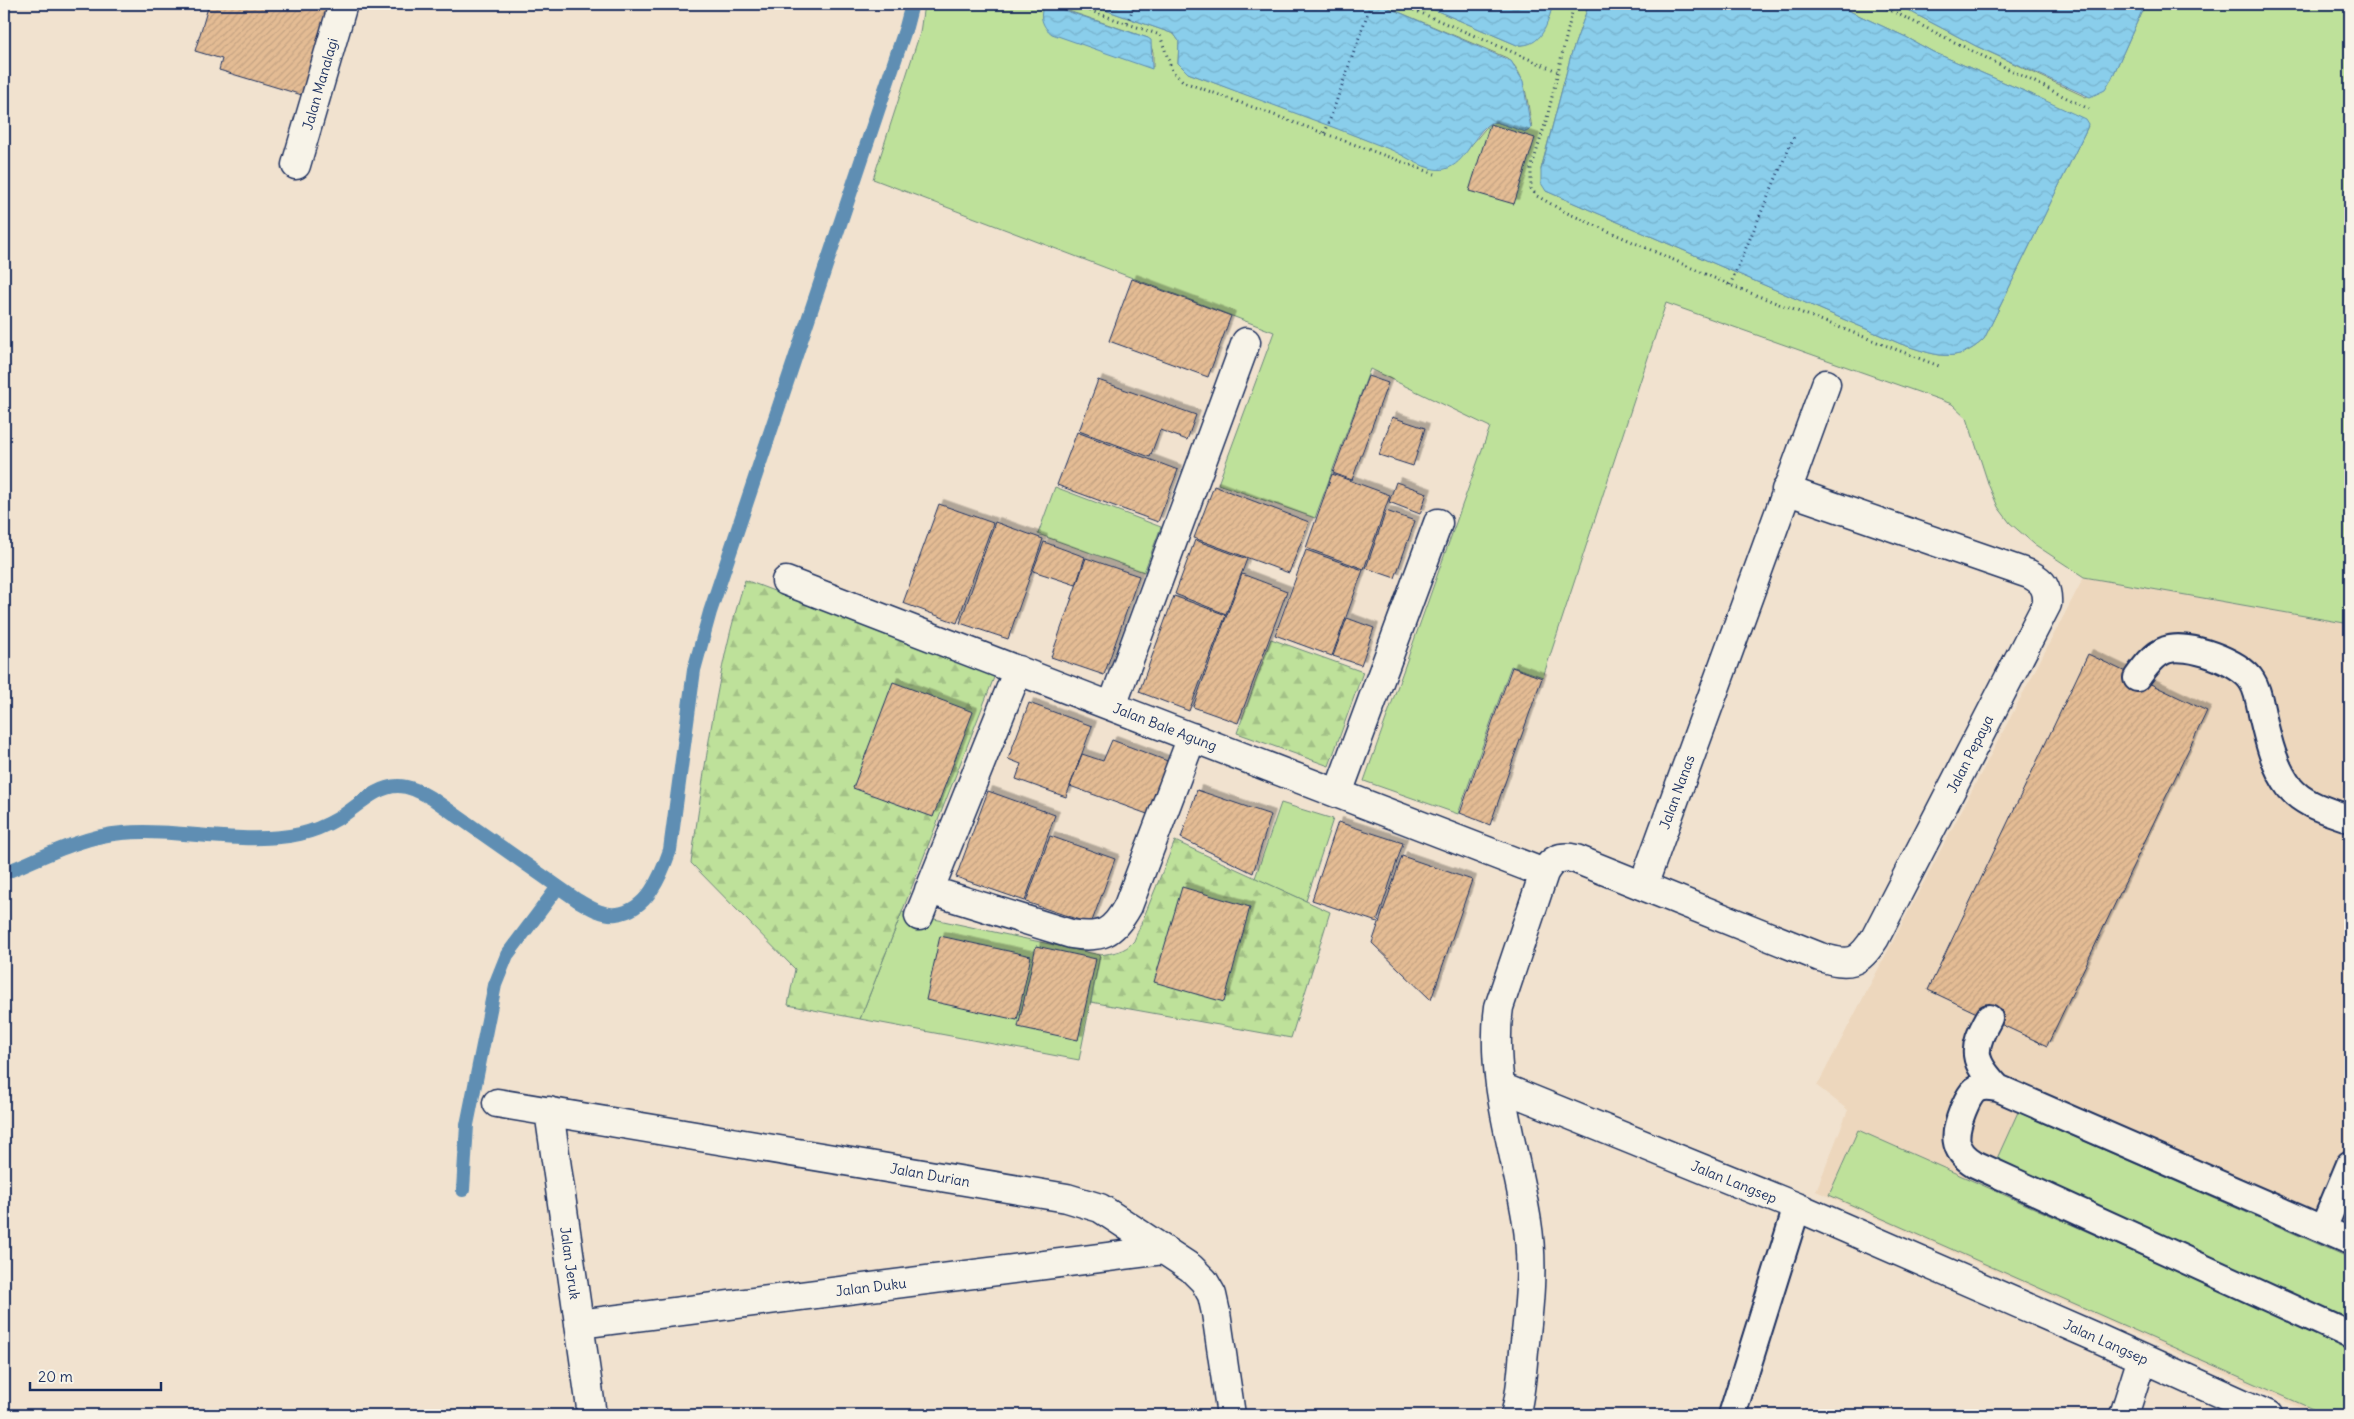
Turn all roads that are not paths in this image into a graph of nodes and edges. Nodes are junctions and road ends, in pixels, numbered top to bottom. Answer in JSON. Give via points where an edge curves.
{"nodes":[{"id":1,"x":343,"y":4,"type":"edge"},
{"id":2,"x":296,"y":165,"type":"dead end"},
{"id":3,"x":1246,"y":342,"type":"dead end"},
{"id":4,"x":1826,"y":384,"type":"dead end"},
{"id":5,"x":1786,"y":490,"type":"junction"},
{"id":6,"x":1438,"y":523,"type":"dead end"},
{"id":7,"x":786,"y":581,"type":"dead end"},
{"id":8,"x":1018,"y":670,"type":"junction"},
{"id":9,"x":2136,"y":678,"type":"dead end"},
{"id":10,"x":1112,"y":706,"type":"junction"},
{"id":11,"x":1192,"y":737,"type":"junction"},
{"id":12,"x":1338,"y":793,"type":"junction"},
{"id":13,"x":2350,"y":819,"type":"edge"},
{"id":14,"x":1544,"y":873,"type":"junction"},
{"id":15,"x":1643,"y":886,"type":"junction"},
{"id":16,"x":929,"y":890,"type":"junction"},
{"id":17,"x":918,"y":916,"type":"dead end"},
{"id":18,"x":1989,"y":1018,"type":"dead end"},
{"id":19,"x":1501,"y":1087,"type":"junction"},
{"id":20,"x":1998,"y":1088,"type":"junction"},
{"id":21,"x":497,"y":1103,"type":"dead end"},
{"id":22,"x":549,"y":1111,"type":"junction"},
{"id":23,"x":2350,"y":1164,"type":"edge"},
{"id":24,"x":1797,"y":1207,"type":"junction"},
{"id":25,"x":2323,"y":1230,"type":"junction"},
{"id":26,"x":2350,"y":1241,"type":"edge"},
{"id":27,"x":1163,"y":1250,"type":"junction"},
{"id":28,"x":579,"y":1324,"type":"junction"},
{"id":29,"x":2350,"y":1335,"type":"edge"},
{"id":30,"x":2142,"y":1358,"type":"junction"},
{"id":31,"x":592,"y":1415,"type":"edge"},
{"id":32,"x":1231,"y":1415,"type":"edge"},
{"id":33,"x":1515,"y":1415,"type":"edge"},
{"id":34,"x":1732,"y":1415,"type":"edge"},
{"id":35,"x":2124,"y":1415,"type":"edge"},
{"id":36,"x":2268,"y":1415,"type":"edge"}],
"edges":[{"from":1,"to":2,"type":"street","name":"Jalan Manalagi"},
{"from":3,"to":10,"type":"street"},
{"from":4,"to":5,"type":"street","name":"Jalan Nanas"},
{"from":5,"to":15,"type":"street","name":"Jalan Nanas"},
{"from":5,"to":15,"type":"street","name":"Jalan Pepaya","via":[[2029,574],[2044,585],[2048,594],[2047,604],[1875,938],[1857,959],[1848,963],[1820,957]]},
{"from":6,"to":12,"type":"street"},
{"from":7,"to":8,"type":"street","name":"Jalan Bale Agung"},
{"from":8,"to":10,"type":"street","name":"Jalan Bale Agung"},
{"from":8,"to":16,"type":"street"},
{"from":9,"to":13,"type":"lane","via":[[2165,650],[2177,647],[2198,650],[2238,668],[2252,680],[2275,761],[2291,789],[2301,800]]},
{"from":10,"to":11,"type":"street","name":"Jalan Bale Agung"},
{"from":11,"to":12,"type":"street","name":"Jalan Bale Agung"},
{"from":11,"to":16,"type":"street","via":[[1128,906],[1115,927],[1095,936],[1071,934]]},
{"from":12,"to":14,"type":"street","name":"Jalan Bale Agung"},
{"from":14,"to":15,"type":"street","via":[[1550,862],[1566,857]]},
{"from":14,"to":19,"type":"street","via":[[1499,1007],[1496,1053]]},
{"from":16,"to":17,"type":"street"},
{"from":18,"to":20,"type":"lane","via":[[1976,1050],[1984,1073]]},
{"from":19,"to":24,"type":"street","name":"Jalan Langsep"},
{"from":19,"to":33,"type":"street","via":[[1530,1241],[1530,1293]]},
{"from":20,"to":25,"type":"lane"},
{"from":20,"to":29,"type":"lane","via":[[1986,1086],[1967,1099],[1956,1128],[1958,1149],[1966,1159]]},
{"from":21,"to":22,"type":"street","name":"Jalan Durian"},
{"from":22,"to":27,"type":"street","name":"Jalan Durian","via":[[1067,1198],[1100,1208]]},
{"from":22,"to":28,"type":"street","name":"Jalan Jeruk"},
{"from":23,"to":25,"type":"lane"},
{"from":24,"to":30,"type":"street","name":"Jalan Langsep"},
{"from":24,"to":34,"type":"lane"},
{"from":25,"to":26,"type":"lane"},
{"from":27,"to":28,"type":"street","name":"Jalan Duku"},
{"from":27,"to":32,"type":"street","name":"Jalan Durian","via":[[1191,1268],[1212,1295]]},
{"from":28,"to":31,"type":"street","name":"Jalan Jeruk"},
{"from":30,"to":35,"type":"street"},
{"from":30,"to":36,"type":"street","name":"Jalan Langsep"}]}
